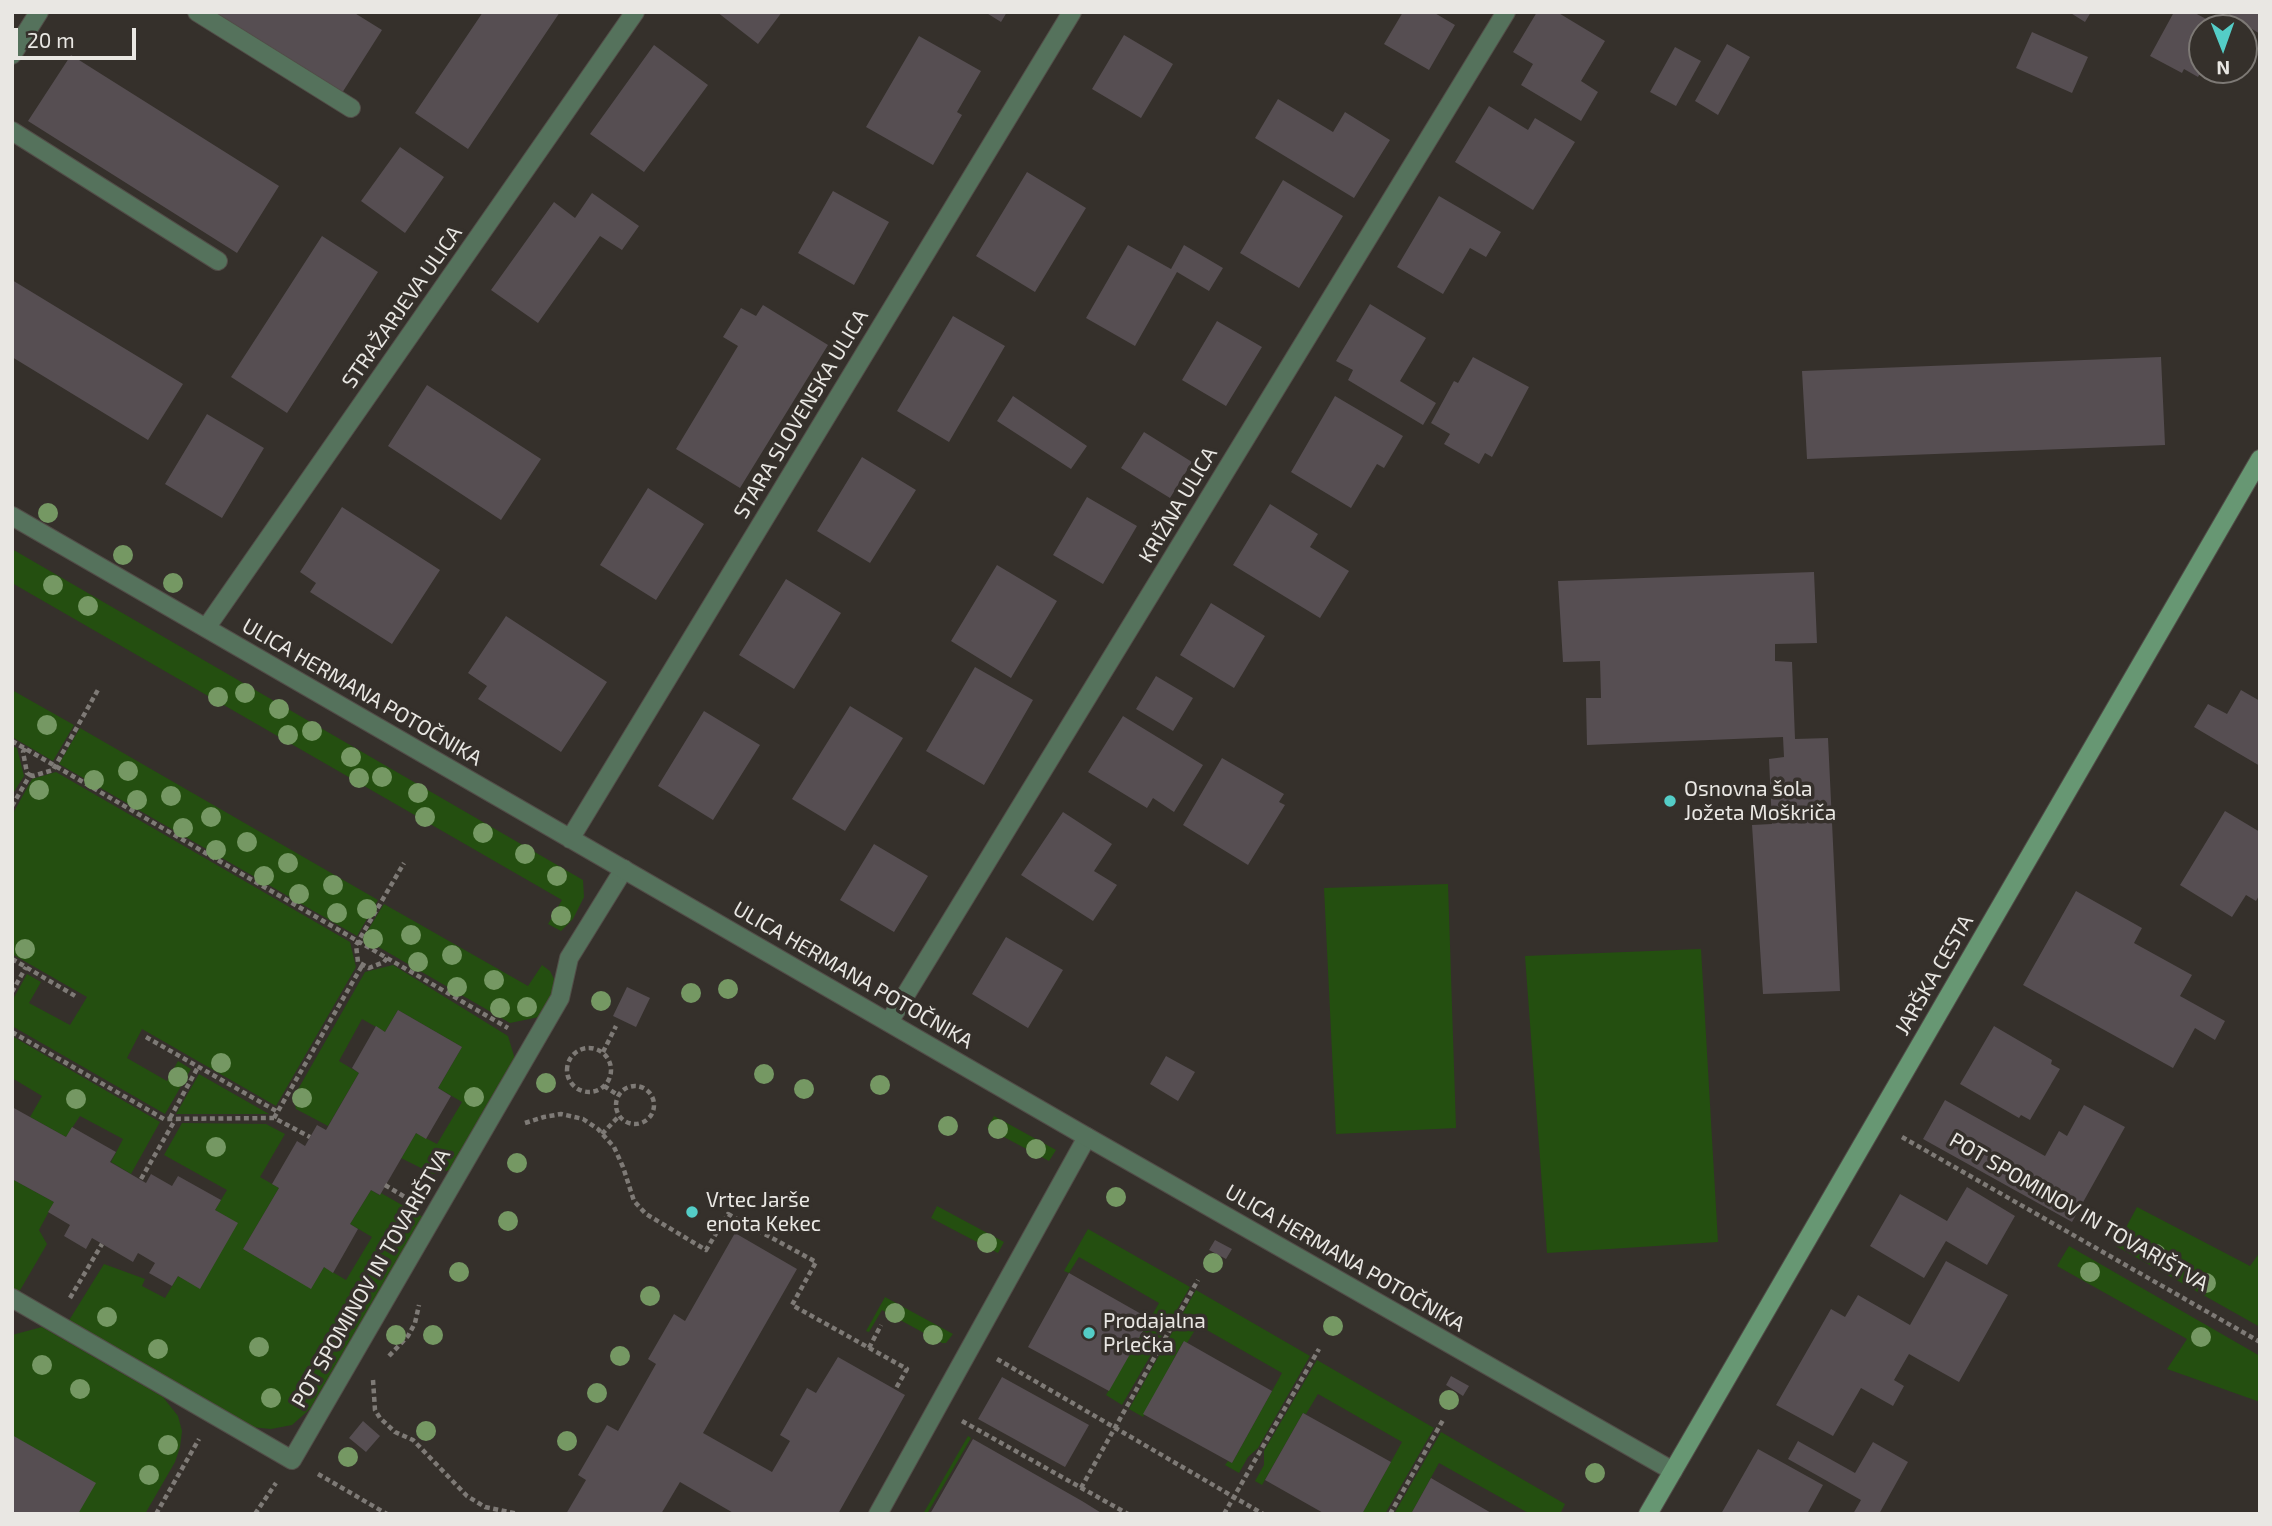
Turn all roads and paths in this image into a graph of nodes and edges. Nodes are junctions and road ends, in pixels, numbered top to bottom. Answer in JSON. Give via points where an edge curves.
{"nodes":[{"id":1,"x":39,"y":12,"type":"edge"},
{"id":2,"x":197,"y":12,"type":"edge"},
{"id":3,"x":635,"y":12,"type":"edge"},
{"id":4,"x":1072,"y":12,"type":"edge"},
{"id":5,"x":1506,"y":12,"type":"edge"},
{"id":6,"x":12,"y":54,"type":"edge"},
{"id":7,"x":351,"y":108,"type":"dead end"},
{"id":8,"x":12,"y":131,"type":"edge"},
{"id":9,"x":218,"y":261,"type":"dead end"},
{"id":10,"x":2260,"y":459,"type":"edge"},
{"id":11,"x":12,"y":516,"type":"edge"},
{"id":12,"x":206,"y":628,"type":"junction"},
{"id":13,"x":99,"y":688,"type":"dead end"},
{"id":14,"x":12,"y":741,"type":"edge"},
{"id":15,"x":24,"y":748,"type":"junction"},
{"id":16,"x":55,"y":765,"type":"junction"},
{"id":17,"x":30,"y":775,"type":"junction"},
{"id":18,"x":12,"y":806,"type":"edge"},
{"id":19,"x":570,"y":839,"type":"junction"},
{"id":20,"x":404,"y":863,"type":"dead end"},
{"id":21,"x":624,"y":869,"type":"junction"},
{"id":22,"x":358,"y":941,"type":"junction"},
{"id":23,"x":387,"y":958,"type":"junction"},
{"id":24,"x":12,"y":959,"type":"edge"},
{"id":25,"x":363,"y":964,"type":"junction"},
{"id":26,"x":26,"y":967,"type":"junction"},
{"id":27,"x":12,"y":992,"type":"edge"},
{"id":28,"x":77,"y":997,"type":"dead end"},
{"id":29,"x":889,"y":1021,"type":"junction"},
{"id":30,"x":616,"y":1026,"type":"dead end"},
{"id":31,"x":12,"y":1032,"type":"edge"},
{"id":32,"x":146,"y":1037,"type":"dead end"},
{"id":33,"x":534,"y":1043,"type":"junction"},
{"id":34,"x":603,"y":1052,"type":"junction"},
{"id":35,"x":198,"y":1066,"type":"junction"},
{"id":36,"x":604,"y":1086,"type":"junction"},
{"id":37,"x":618,"y":1095,"type":"junction"},
{"id":38,"x":278,"y":1112,"type":"junction"},
{"id":39,"x":619,"y":1116,"type":"junction"},
{"id":40,"x":274,"y":1118,"type":"junction"},
{"id":41,"x":172,"y":1119,"type":"junction"},
{"id":42,"x":1875,"y":1122,"type":"junction"},
{"id":43,"x":517,"y":1129,"type":"dead end"},
{"id":44,"x":602,"y":1134,"type":"junction"},
{"id":45,"x":310,"y":1137,"type":"dead end"},
{"id":46,"x":1087,"y":1137,"type":"junction"},
{"id":47,"x":141,"y":1179,"type":"dead end"},
{"id":48,"x":102,"y":1244,"type":"dead end"},
{"id":49,"x":1198,"y":1280,"type":"dead end"},
{"id":50,"x":12,"y":1298,"type":"edge"},
{"id":51,"x":419,"y":1303,"type":"dead end"},
{"id":52,"x":50,"y":1320,"type":"junction"},
{"id":53,"x":881,"y":1325,"type":"dead end"},
{"id":54,"x":2260,"y":1342,"type":"edge"},
{"id":55,"x":972,"y":1344,"type":"junction"},
{"id":56,"x":869,"y":1348,"type":"junction"},
{"id":57,"x":1319,"y":1349,"type":"dead end"},
{"id":58,"x":385,"y":1360,"type":"dead end"},
{"id":59,"x":373,"y":1379,"type":"dead end"},
{"id":60,"x":895,"y":1390,"type":"dead end"},
{"id":61,"x":937,"y":1407,"type":"junction"},
{"id":62,"x":214,"y":1415,"type":"junction"},
{"id":63,"x":1443,"y":1420,"type":"dead end"},
{"id":64,"x":1115,"y":1427,"type":"junction"},
{"id":65,"x":292,"y":1460,"type":"junction"},
{"id":66,"x":1673,"y":1471,"type":"junction"},
{"id":67,"x":1081,"y":1488,"type":"junction"},
{"id":68,"x":1234,"y":1497,"type":"junction"},
{"id":69,"x":500,"y":1511,"type":"edge"},
{"id":70,"x":156,"y":1514,"type":"edge"},
{"id":71,"x":387,"y":1514,"type":"edge"},
{"id":72,"x":518,"y":1514,"type":"edge"},
{"id":73,"x":878,"y":1514,"type":"edge"},
{"id":74,"x":1128,"y":1514,"type":"edge"},
{"id":75,"x":1224,"y":1514,"type":"edge"},
{"id":76,"x":1263,"y":1514,"type":"edge"},
{"id":77,"x":1390,"y":1514,"type":"edge"},
{"id":78,"x":1648,"y":1514,"type":"edge"}],
"edges":[{"from":1,"to":6,"type":"street"},
{"from":2,"to":7,"type":"street"},
{"from":3,"to":12,"type":"street","name":"STRAŽARJEVA ULICA"},
{"from":4,"to":19,"type":"street","name":"STARA SLOVENSKA ULICA"},
{"from":5,"to":29,"type":"street","name":"KRIŽNA ULICA"},
{"from":8,"to":9,"type":"street"},
{"from":10,"to":42,"type":"street","name":"JARŠKA CESTA"},
{"from":11,"to":12,"type":"street","name":"ULICA HERMANA POTOČNIKA"},
{"from":12,"to":19,"type":"street","name":"ULICA HERMANA POTOČNIKA"},
{"from":13,"to":16,"type":"path"},
{"from":14,"to":15,"type":"path"},
{"from":15,"to":16,"type":"path"},
{"from":15,"to":17,"type":"path"},
{"from":16,"to":17,"type":"path"},
{"from":16,"to":22,"type":"path"},
{"from":17,"to":18,"type":"path"},
{"from":19,"to":21,"type":"street","name":"ULICA HERMANA POTOČNIKA"},
{"from":20,"to":22,"type":"path"},
{"from":21,"to":29,"type":"street","name":"ULICA HERMANA POTOČNIKA"},
{"from":21,"to":33,"type":"street","name":"POT SPOMINOV IN TOVARIŠTVA","via":[[569,958],[560,998]]},
{"from":22,"to":23,"type":"path"},
{"from":22,"to":25,"type":"path","via":[[358,962]]},
{"from":23,"to":25,"type":"path","via":[[369,968]]},
{"from":23,"to":33,"type":"path"},
{"from":24,"to":26,"type":"path"},
{"from":25,"to":38,"type":"path"},
{"from":26,"to":27,"type":"path"},
{"from":26,"to":28,"type":"path"},
{"from":29,"to":46,"type":"street","name":"ULICA HERMANA POTOČNIKA"},
{"from":30,"to":34,"type":"path"},
{"from":31,"to":41,"type":"path","via":[[164,1119]]},
{"from":32,"to":35,"type":"path"},
{"from":33,"to":65,"type":"street","name":"POT SPOMINOV IN TOVARIŠTVA"},
{"from":34,"to":36,"type":"path","via":[[611,1075]]},
{"from":34,"to":36,"type":"path","via":[[591,1047],[579,1050],[569,1059],[566,1071],[570,1083],[581,1091],[593,1092]]},
{"from":35,"to":38,"type":"path"},
{"from":35,"to":41,"type":"path"},
{"from":36,"to":37,"type":"path"},
{"from":37,"to":39,"type":"path","via":[[615,1106]]},
{"from":37,"to":39,"type":"path","via":[[637,1085],[654,1098],[654,1109],[639,1124],[627,1123]]},
{"from":38,"to":40,"type":"path"},
{"from":39,"to":44,"type":"path"},
{"from":40,"to":41,"type":"path"},
{"from":40,"to":45,"type":"path"},
{"from":41,"to":47,"type":"path"},
{"from":42,"to":54,"type":"path","name":"POT SPOMINOV IN TOVARIŠTVA"},
{"from":42,"to":66,"type":"street","name":"JARŠKA CESTA"},
{"from":43,"to":44,"type":"path","via":[[527,1121],[561,1114],[583,1119]]},
{"from":44,"to":56,"type":"path","via":[[614,1147],[634,1201],[646,1214],[706,1250],[728,1214],[816,1262],[792,1305]]},
{"from":46,"to":55,"type":"street"},
{"from":46,"to":66,"type":"street","name":"ULICA HERMANA POTOČNIKA"},
{"from":48,"to":52,"type":"path"},
{"from":49,"to":64,"type":"path"},
{"from":50,"to":52,"type":"street"},
{"from":51,"to":58,"type":"path","via":[[408,1336]]},
{"from":52,"to":62,"type":"street"},
{"from":53,"to":56,"type":"path"},
{"from":55,"to":61,"type":"street"},
{"from":55,"to":64,"type":"path"},
{"from":56,"to":60,"type":"path","via":[[906,1370]]},
{"from":57,"to":68,"type":"path"},
{"from":59,"to":69,"type":"path","via":[[375,1410],[380,1418],[413,1440],[467,1496]]},
{"from":61,"to":67,"type":"path"},
{"from":61,"to":73,"type":"street"},
{"from":62,"to":65,"type":"street"},
{"from":62,"to":70,"type":"path"},
{"from":63,"to":77,"type":"path"},
{"from":64,"to":67,"type":"path"},
{"from":64,"to":68,"type":"path"},
{"from":65,"to":71,"type":"path"},
{"from":66,"to":78,"type":"street","name":"JARŠKA CESTA"},
{"from":67,"to":74,"type":"path"},
{"from":68,"to":75,"type":"path"},
{"from":68,"to":76,"type":"path"},
{"from":69,"to":72,"type":"path"}]}
